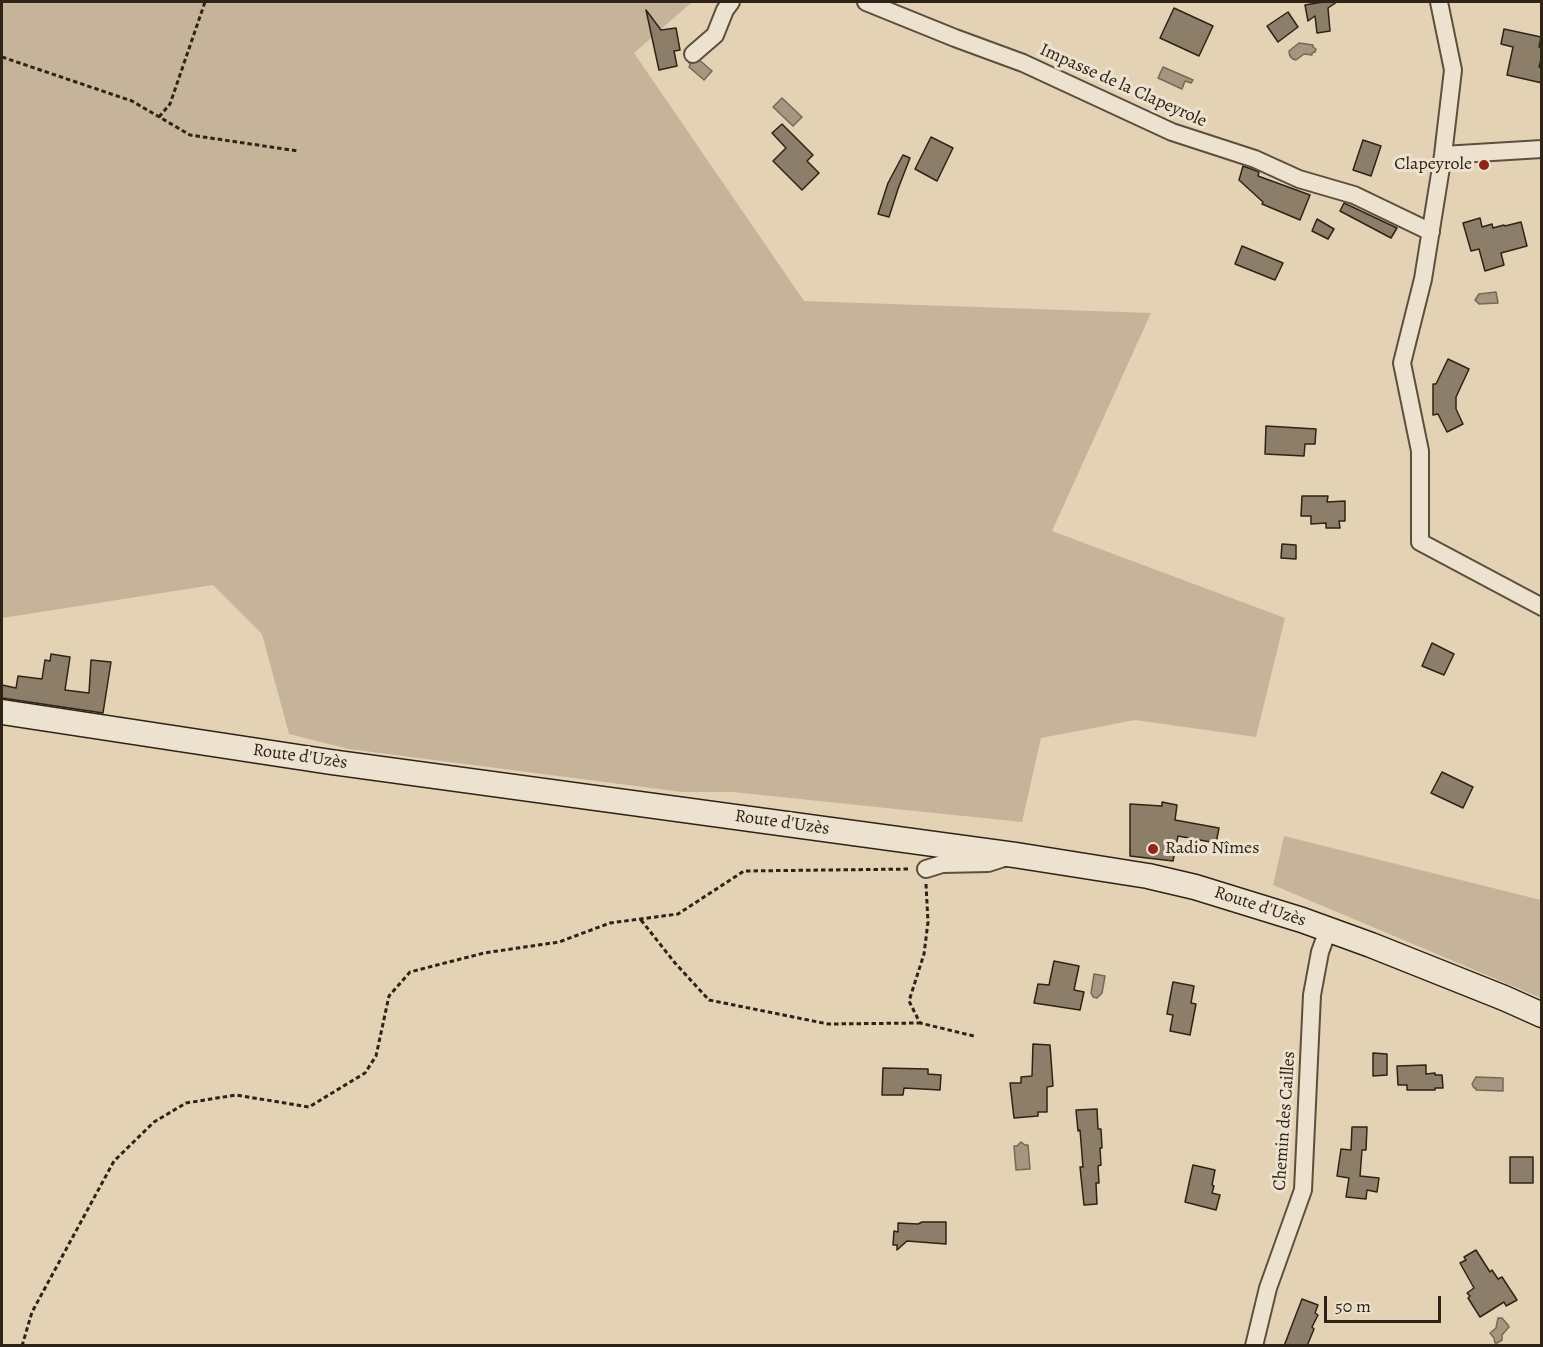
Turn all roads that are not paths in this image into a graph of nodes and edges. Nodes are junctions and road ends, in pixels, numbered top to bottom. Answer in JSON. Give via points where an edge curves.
{"nodes":[{"id":1,"x":731,"y":2,"type":"edge"},
{"id":2,"x":866,"y":2,"type":"edge"},
{"id":3,"x":1439,"y":2,"type":"edge"},
{"id":4,"x":693,"y":54,"type":"dead end"},
{"id":5,"x":1542,"y":149,"type":"edge"},
{"id":6,"x":1443,"y":155,"type":"junction"},
{"id":7,"x":1431,"y":232,"type":"junction"},
{"id":8,"x":1542,"y":607,"type":"edge"},
{"id":9,"x":2,"y":712,"type":"edge"},
{"id":10,"x":1015,"y":855,"type":"junction"},
{"id":11,"x":926,"y":869,"type":"road end"},
{"id":12,"x":1328,"y":930,"type":"junction"},
{"id":13,"x":1542,"y":1015,"type":"edge"},
{"id":14,"x":1254,"y":1346,"type":"edge"}],
"edges":[{"from":1,"to":4,"type":"street","via":[[715,35]]},
{"from":2,"to":7,"type":"street","name":"Impasse de la Clapeyrole","via":[[1023,63],[1172,132],[1354,195]]},
{"from":3,"to":6,"type":"street","via":[[1453,70]]},
{"from":5,"to":6,"type":"street"},
{"from":6,"to":7,"type":"street"},
{"from":7,"to":8,"type":"street","via":[[1402,363],[1420,451],[1420,542]]},
{"from":9,"to":10,"type":"main road","name":"Route d'Uzès","via":[[343,764]]},
{"from":10,"to":11,"type":"street","via":[[988,863],[942,864]]},
{"from":10,"to":12,"type":"main road","name":"Route d'Uzès","via":[[1113,869],[1195,887]]},
{"from":12,"to":13,"type":"main road","name":"Route d'Uzès"},
{"from":12,"to":14,"type":"street","name":"Chemin des Cailles","via":[[1312,995],[1303,1190],[1268,1287]]}]}
